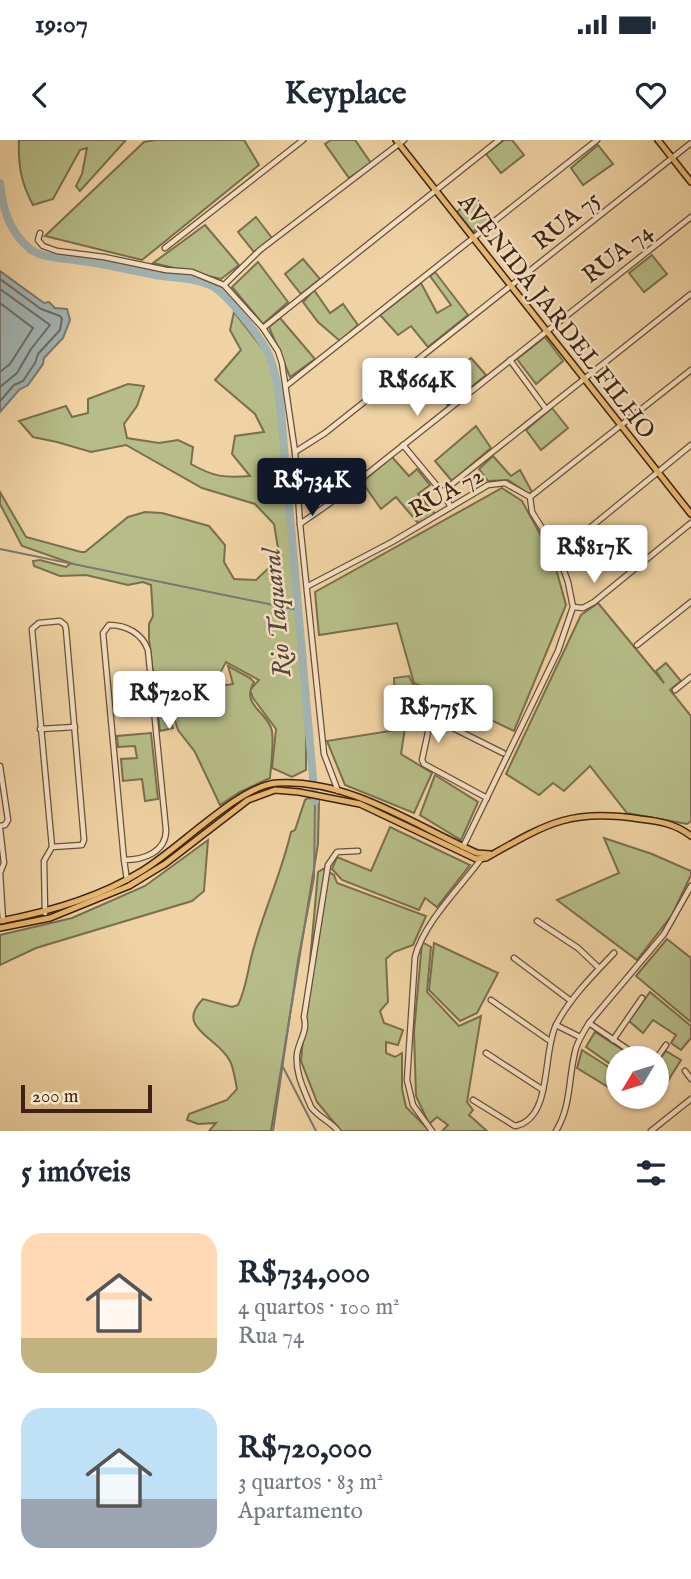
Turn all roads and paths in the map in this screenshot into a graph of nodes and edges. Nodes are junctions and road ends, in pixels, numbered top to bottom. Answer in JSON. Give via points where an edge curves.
{"nodes":[{"id":1,"x":303,"y":140,"type":"edge"},
{"id":2,"x":499,"y":140,"type":"edge"},
{"id":3,"x":597,"y":140,"type":"edge"},
{"id":4,"x":658,"y":140,"type":"edge"},
{"id":5,"x":400,"y":141,"type":"edge"},
{"id":6,"x":691,"y":143,"type":"edge"},
{"id":7,"x":672,"y":158,"type":"junction"},
{"id":8,"x":691,"y":182,"type":"edge"},
{"id":9,"x":435,"y":191,"type":"junction"},
{"id":10,"x":691,"y":217,"type":"edge"},
{"id":11,"x":40,"y":233,"type":"dead end"},
{"id":12,"x":472,"y":237,"type":"junction"},
{"id":13,"x":165,"y":248,"type":"dead end"},
{"id":14,"x":224,"y":285,"type":"junction"},
{"id":15,"x":512,"y":285,"type":"junction"},
{"id":16,"x":691,"y":294,"type":"edge"},
{"id":17,"x":263,"y":328,"type":"junction"},
{"id":18,"x":547,"y":331,"type":"junction"},
{"id":19,"x":510,"y":360,"type":"junction"},
{"id":20,"x":691,"y":370,"type":"edge"},
{"id":21,"x":583,"y":378,"type":"junction"},
{"id":22,"x":286,"y":386,"type":"junction"},
{"id":23,"x":546,"y":409,"type":"junction"},
{"id":24,"x":622,"y":425,"type":"junction"},
{"id":25,"x":403,"y":445,"type":"junction"},
{"id":26,"x":691,"y":445,"type":"edge"},
{"id":27,"x":295,"y":452,"type":"junction"},
{"id":28,"x":658,"y":471,"type":"junction"},
{"id":29,"x":442,"y":492,"type":"junction"},
{"id":30,"x":530,"y":497,"type":"junction"},
{"id":31,"x":451,"y":507,"type":"junction"},
{"id":32,"x":691,"y":514,"type":"edge"},
{"id":33,"x":691,"y":523,"type":"edge"},
{"id":34,"x":300,"y":524,"type":"junction"},
{"id":35,"x":558,"y":554,"type":"junction"},
{"id":36,"x":308,"y":586,"type":"junction"},
{"id":37,"x":691,"y":602,"type":"edge"},
{"id":38,"x":573,"y":607,"type":"junction"},
{"id":39,"x":637,"y":645,"type":"dead end"},
{"id":40,"x":691,"y":677,"type":"edge"},
{"id":41,"x":675,"y":690,"type":"dead end"},
{"id":42,"x":415,"y":711,"type":"dead end"},
{"id":43,"x":432,"y":719,"type":"junction"},
{"id":44,"x":75,"y":727,"type":"junction"},
{"id":45,"x":40,"y":729,"type":"junction"},
{"id":46,"x":503,"y":753,"type":"dead end"},
{"id":47,"x":0,"y":766,"type":"edge"},
{"id":48,"x":338,"y":791,"type":"junction"},
{"id":49,"x":487,"y":798,"type":"junction"},
{"id":50,"x":0,"y":827,"type":"edge"},
{"id":51,"x":680,"y":828,"type":"junction"},
{"id":52,"x":691,"y":828,"type":"edge"},
{"id":53,"x":691,"y":836,"type":"edge"},
{"id":54,"x":52,"y":847,"type":"junction"},
{"id":55,"x":463,"y":847,"type":"junction"},
{"id":56,"x":358,"y":851,"type":"dead end"},
{"id":57,"x":493,"y":854,"type":"junction"},
{"id":58,"x":481,"y":859,"type":"junction"},
{"id":59,"x":124,"y":860,"type":"junction"},
{"id":60,"x":0,"y":873,"type":"edge"},
{"id":61,"x":127,"y":880,"type":"junction"},
{"id":62,"x":691,"y":886,"type":"edge"},
{"id":63,"x":45,"y":913,"type":"junction"},
{"id":64,"x":1,"y":921,"type":"edge"},
{"id":65,"x":537,"y":921,"type":"dead end"},
{"id":66,"x":0,"y":928,"type":"edge"},
{"id":67,"x":614,"y":953,"type":"dead end"},
{"id":68,"x":514,"y":958,"type":"dead end"},
{"id":69,"x":599,"y":968,"type":"junction"},
{"id":70,"x":642,"y":998,"type":"dead end"},
{"id":71,"x":491,"y":1000,"type":"dead end"},
{"id":72,"x":571,"y":1001,"type":"junction"},
{"id":73,"x":589,"y":1023,"type":"junction"},
{"id":74,"x":556,"y":1024,"type":"junction"},
{"id":75,"x":580,"y":1037,"type":"junction"},
{"id":76,"x":613,"y":1040,"type":"junction"},
{"id":77,"x":550,"y":1041,"type":"junction"},
{"id":78,"x":622,"y":1046,"type":"edge"},
{"id":79,"x":486,"y":1054,"type":"dead end"},
{"id":80,"x":685,"y":1071,"type":"dead end"},
{"id":81,"x":691,"y":1079,"type":"edge"},
{"id":82,"x":543,"y":1090,"type":"junction"},
{"id":83,"x":691,"y":1099,"type":"edge"},
{"id":84,"x":473,"y":1101,"type":"dead end"},
{"id":85,"x":338,"y":1131,"type":"edge"},
{"id":86,"x":432,"y":1131,"type":"edge"},
{"id":87,"x":556,"y":1131,"type":"edge"},
{"id":88,"x":651,"y":1131,"type":"edge"}],
"edges":[{"from":1,"to":13,"type":"street"},
{"from":2,"to":9,"type":"street"},
{"from":3,"to":12,"type":"street"},
{"from":4,"to":7,"type":"main road"},
{"from":5,"to":9,"type":"main road","name":"AVENIDA JARDEL FILHO"},
{"from":5,"to":14,"type":"street","via":[[260,250]]},
{"from":6,"to":7,"type":"street","name":"RUA 75"},
{"from":7,"to":8,"type":"main road"},
{"from":7,"to":15,"type":"street","name":"RUA 75"},
{"from":9,"to":12,"type":"main road","name":"AVENIDA JARDEL FILHO"},
{"from":9,"to":17,"type":"street"},
{"from":10,"to":18,"type":"street","name":"RUA 74"},
{"from":11,"to":14,"type":"street","via":[[40,244],[57,251],[192,272]]},
{"from":12,"to":15,"type":"main road","name":"AVENIDA JARDEL FILHO"},
{"from":12,"to":22,"type":"street"},
{"from":14,"to":17,"type":"street"},
{"from":15,"to":18,"type":"main road","name":"AVENIDA JARDEL FILHO"},
{"from":15,"to":27,"type":"street","name":"RUA 75"},
{"from":16,"to":21,"type":"street"},
{"from":17,"to":22,"type":"street","via":[[280,357]]},
{"from":18,"to":19,"type":"street","name":"RUA 74"},
{"from":18,"to":21,"type":"main road","name":"AVENIDA JARDEL FILHO"},
{"from":19,"to":23,"type":"street"},
{"from":19,"to":25,"type":"street","name":"RUA 74"},
{"from":20,"to":24,"type":"street"},
{"from":21,"to":23,"type":"street"},
{"from":21,"to":24,"type":"main road","name":"AVENIDA JARDEL FILHO"},
{"from":22,"to":27,"type":"street"},
{"from":23,"to":29,"type":"street"},
{"from":24,"to":28,"type":"main road","name":"AVENIDA JARDEL FILHO"},
{"from":24,"to":30,"type":"street"},
{"from":25,"to":29,"type":"street"},
{"from":25,"to":34,"type":"street","name":"RUA 74"},
{"from":26,"to":28,"type":"street"},
{"from":27,"to":34,"type":"street"},
{"from":28,"to":32,"type":"main road","name":"AVENIDA JARDEL FILHO"},
{"from":28,"to":35,"type":"street"},
{"from":29,"to":31,"type":"street"},
{"from":30,"to":31,"type":"street","name":"RUA 72","via":[[505,483],[494,483]]},
{"from":30,"to":35,"type":"street","via":[[532,512]]},
{"from":31,"to":36,"type":"street","name":"RUA 72"},
{"from":33,"to":38,"type":"street","via":[[594,602]]},
{"from":34,"to":36,"type":"street"},
{"from":35,"to":38,"type":"street"},
{"from":36,"to":48,"type":"street","via":[[324,754]]},
{"from":37,"to":39,"type":"street"},
{"from":38,"to":49,"type":"street","via":[[558,651]]},
{"from":40,"to":41,"type":"street"},
{"from":42,"to":43,"type":"street"},
{"from":43,"to":46,"type":"street"},
{"from":43,"to":49,"type":"street","via":[[424,764]]},
{"from":44,"to":45,"type":"street"},
{"from":44,"to":45,"type":"street","via":[[66,629],[60,621],[39,623],[32,629]]},
{"from":44,"to":54,"type":"street","via":[[84,840],[75,847]]},
{"from":45,"to":54,"type":"street"},
{"from":47,"to":50,"type":"street","via":[[8,820]]},
{"from":48,"to":55,"type":"main road"},
{"from":48,"to":61,"type":"main road","via":[[276,783],[250,790]]},
{"from":49,"to":55,"type":"street"},
{"from":50,"to":60,"type":"street","via":[[4,863]]},
{"from":51,"to":52,"type":"main road"},
{"from":51,"to":53,"type":"main road"},
{"from":51,"to":57,"type":"main road","via":[[587,814],[548,825]]},
{"from":54,"to":63,"type":"street","via":[[44,861]]},
{"from":55,"to":57,"type":"main road"},
{"from":56,"to":85,"type":"street","via":[[337,852],[328,865],[306,1026],[297,1057],[297,1072],[311,1107]]},
{"from":57,"to":58,"type":"main road"},
{"from":58,"to":66,"type":"main road","via":[[370,808],[281,790],[258,794],[242,804],[129,886],[50,918]]},
{"from":58,"to":86,"type":"street","via":[[429,926],[415,957],[407,1080],[413,1105]]},
{"from":59,"to":59,"type":"street","via":[[159,849],[166,830],[147,646],[127,627],[109,625],[103,632]]},
{"from":59,"to":61,"type":"street"},
{"from":60,"to":64,"type":"street"},
{"from":61,"to":63,"type":"main road"},
{"from":62,"to":73,"type":"street","via":[[664,934]]},
{"from":63,"to":64,"type":"main road"},
{"from":65,"to":69,"type":"street"},
{"from":67,"to":69,"type":"street"},
{"from":68,"to":72,"type":"street"},
{"from":69,"to":72,"type":"street"},
{"from":70,"to":76,"type":"street"},
{"from":71,"to":77,"type":"street"},
{"from":72,"to":74,"type":"street"},
{"from":73,"to":75,"type":"street"},
{"from":73,"to":76,"type":"street"},
{"from":74,"to":75,"type":"street"},
{"from":74,"to":77,"type":"street"},
{"from":75,"to":87,"type":"street","via":[[568,1104]]},
{"from":76,"to":78,"type":"street"},
{"from":77,"to":82,"type":"street"},
{"from":79,"to":82,"type":"street"},
{"from":80,"to":81,"type":"street"},
{"from":82,"to":84,"type":"street","via":[[532,1117],[515,1126]]},
{"from":83,"to":88,"type":"street"}]}
